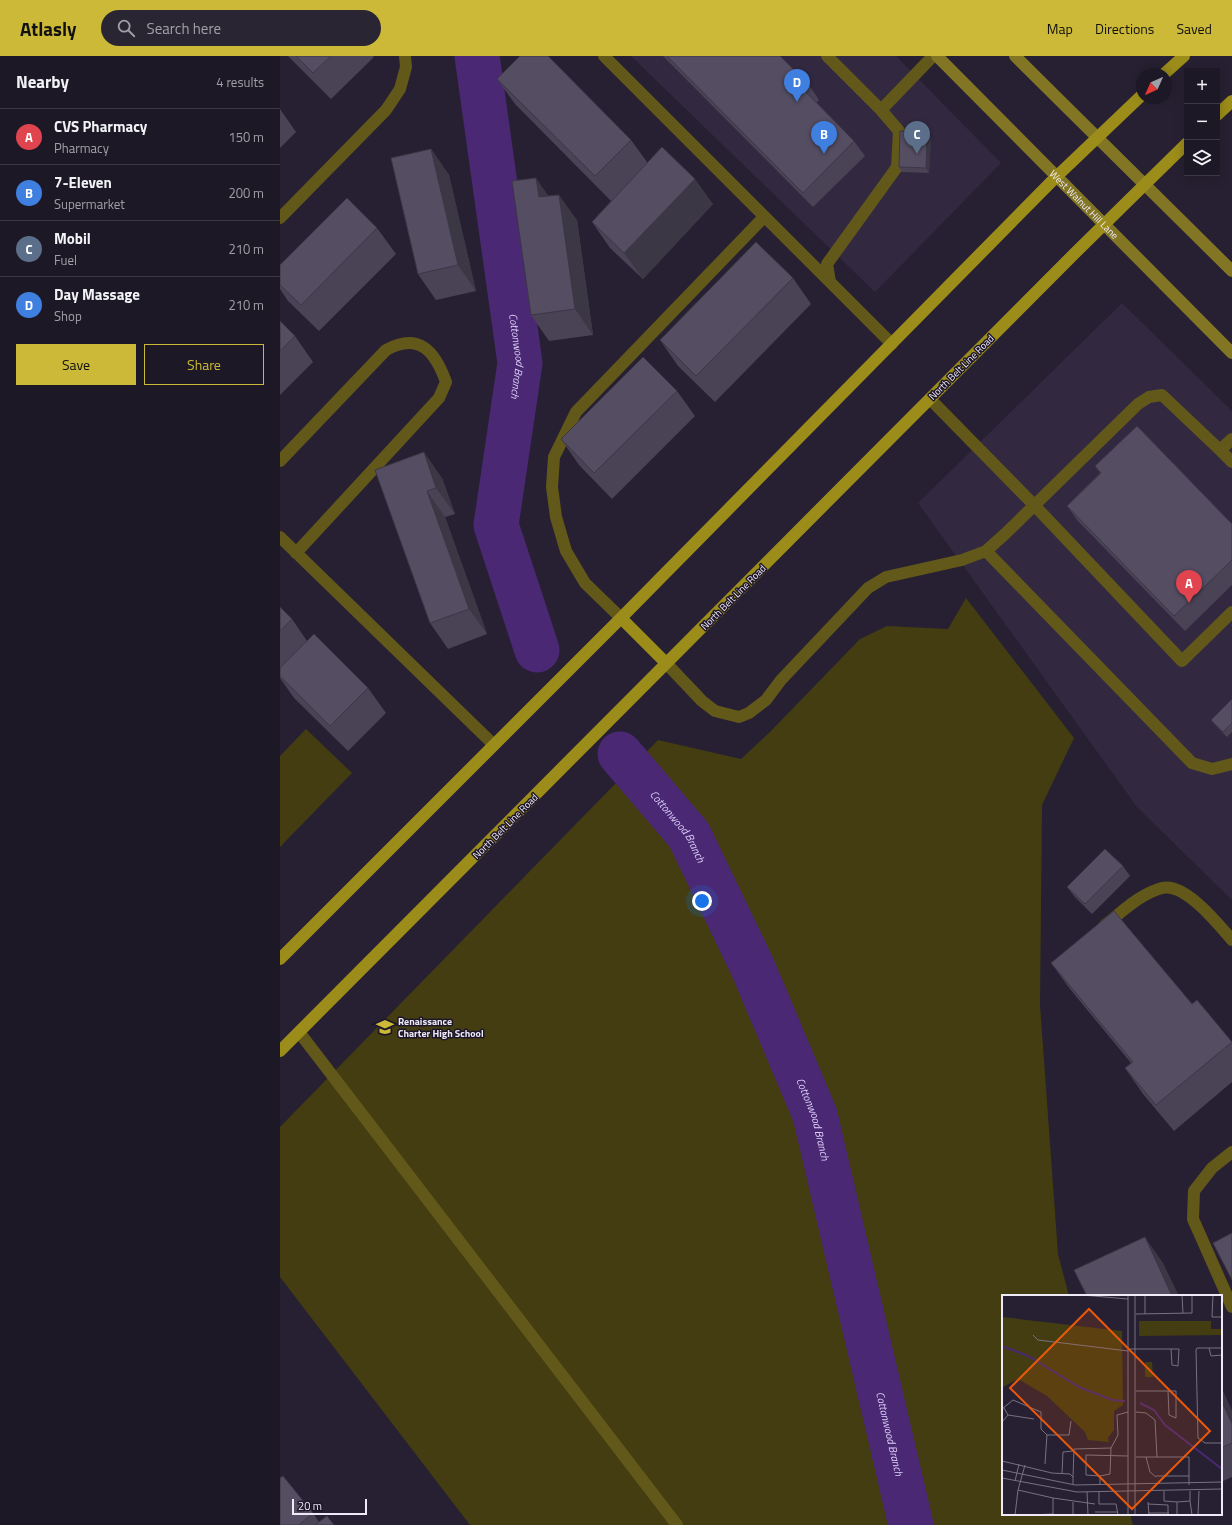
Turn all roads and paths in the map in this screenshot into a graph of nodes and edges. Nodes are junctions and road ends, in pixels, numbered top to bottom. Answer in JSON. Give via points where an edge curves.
{"nodes":[{"id":1,"x":405,"y":56,"type":"edge"},
{"id":2,"x":604,"y":56,"type":"edge"},
{"id":3,"x":827,"y":56,"type":"edge"},
{"id":4,"x":933,"y":56,"type":"edge"},
{"id":5,"x":937,"y":56,"type":"edge"},
{"id":6,"x":1015,"y":56,"type":"edge"},
{"id":7,"x":1184,"y":56,"type":"edge"},
{"id":8,"x":1171,"y":68,"type":"edge"},
{"id":9,"x":1136,"y":101,"type":"edge"},
{"id":10,"x":1232,"y":101,"type":"edge"},
{"id":11,"x":881,"y":110,"type":"junction"},
{"id":12,"x":1220,"y":112,"type":"edge"},
{"id":13,"x":1097,"y":137,"type":"junction"},
{"id":14,"x":1184,"y":146,"type":"edge"},
{"id":15,"x":1056,"y":177,"type":"junction"},
{"id":16,"x":1144,"y":184,"type":"junction"},
{"id":17,"x":764,"y":217,"type":"junction"},
{"id":18,"x":280,"y":218,"type":"edge"},
{"id":19,"x":1103,"y":224,"type":"junction"},
{"id":20,"x":1232,"y":271,"type":"edge"},
{"id":21,"x":830,"y":282,"type":"junction"},
{"id":22,"x":892,"y":344,"type":"junction"},
{"id":23,"x":1232,"y":353,"type":"edge"},
{"id":24,"x":930,"y":399,"type":"junction"},
{"id":25,"x":1232,"y":439,"type":"edge"},
{"id":26,"x":1220,"y":450,"type":"junction"},
{"id":27,"x":280,"y":461,"type":"edge"},
{"id":28,"x":1232,"y":462,"type":"edge"},
{"id":29,"x":1035,"y":506,"type":"junction"},
{"id":30,"x":280,"y":537,"type":"edge"},
{"id":31,"x":986,"y":551,"type":"junction"},
{"id":32,"x":296,"y":553,"type":"junction"},
{"id":33,"x":1232,"y":612,"type":"edge"},
{"id":34,"x":622,"y":618,"type":"junction"},
{"id":35,"x":666,"y":664,"type":"junction"},
{"id":36,"x":494,"y":745,"type":"junction"},
{"id":37,"x":1232,"y":764,"type":"edge"},
{"id":38,"x":1094,"y":934,"type":"edge"},
{"id":39,"x":1232,"y":940,"type":"edge"},
{"id":40,"x":280,"y":959,"type":"edge"},
{"id":41,"x":299,"y":1032,"type":"junction"},
{"id":42,"x":282,"y":1046,"type":"edge"},
{"id":43,"x":1232,"y":1152,"type":"edge"},
{"id":44,"x":1232,"y":1307,"type":"edge"},
{"id":45,"x":677,"y":1525,"type":"edge"}],
"edges":[{"from":1,"to":18,"type":"street","via":[[406,67],[400,88],[386,110]]},
{"from":2,"to":17,"type":"street"},
{"from":3,"to":11,"type":"street"},
{"from":4,"to":11,"type":"street"},
{"from":5,"to":15,"type":"main road","name":"West Walnut Hill Lane"},
{"from":6,"to":13,"type":"main road"},
{"from":7,"to":8,"type":"main road"},
{"from":9,"to":13,"type":"main road"},
{"from":10,"to":12,"type":"main road"},
{"from":11,"to":21,"type":"street","via":[[899,131],[897,167],[828,264]]},
{"from":13,"to":15,"type":"main road"},
{"from":13,"to":16,"type":"main road"},
{"from":14,"to":16,"type":"main road","name":"North Belt Line Road"},
{"from":15,"to":19,"type":"main road","name":"West Walnut Hill Lane"},
{"from":15,"to":22,"type":"main road"},
{"from":16,"to":19,"type":"main road","name":"North Belt Line Road"},
{"from":16,"to":20,"type":"main road"},
{"from":17,"to":21,"type":"street"},
{"from":17,"to":34,"type":"street","via":[[576,412],[554,457],[552,487],[556,517],[566,551],[585,583]]},
{"from":19,"to":23,"type":"main road","name":"West Walnut Hill Lane"},
{"from":19,"to":24,"type":"main road","name":"North Belt Line Road"},
{"from":21,"to":22,"type":"street"},
{"from":22,"to":34,"type":"main road"},
{"from":24,"to":29,"type":"street"},
{"from":24,"to":35,"type":"main road","name":"North Belt Line Road"},
{"from":25,"to":26,"type":"street"},
{"from":26,"to":28,"type":"street"},
{"from":26,"to":29,"type":"street","via":[[1162,395],[1149,397],[1138,404]]},
{"from":27,"to":32,"type":"street","via":[[386,350],[398,343],[414,342],[440,364],[446,382],[439,398]]},
{"from":29,"to":31,"type":"street"},
{"from":29,"to":33,"type":"street","via":[[1182,661]]},
{"from":30,"to":32,"type":"street"},
{"from":31,"to":35,"type":"street","via":[[962,560],[886,577],[868,588],[766,700],[750,713],[739,717],[715,711]]},
{"from":31,"to":37,"type":"street","via":[[1192,763],[1212,769]]},
{"from":32,"to":36,"type":"street"},
{"from":34,"to":35,"type":"main road"},
{"from":34,"to":36,"type":"main road"},
{"from":35,"to":41,"type":"main road","name":"North Belt Line Road"},
{"from":36,"to":40,"type":"main road"},
{"from":38,"to":39,"type":"street","via":[[1144,896],[1164,887],[1183,892],[1199,903]]},
{"from":41,"to":42,"type":"main road","name":"North Belt Line Road"},
{"from":41,"to":45,"type":"street"},
{"from":43,"to":44,"type":"street","via":[[1212,1168],[1194,1191],[1193,1218]]}]}
